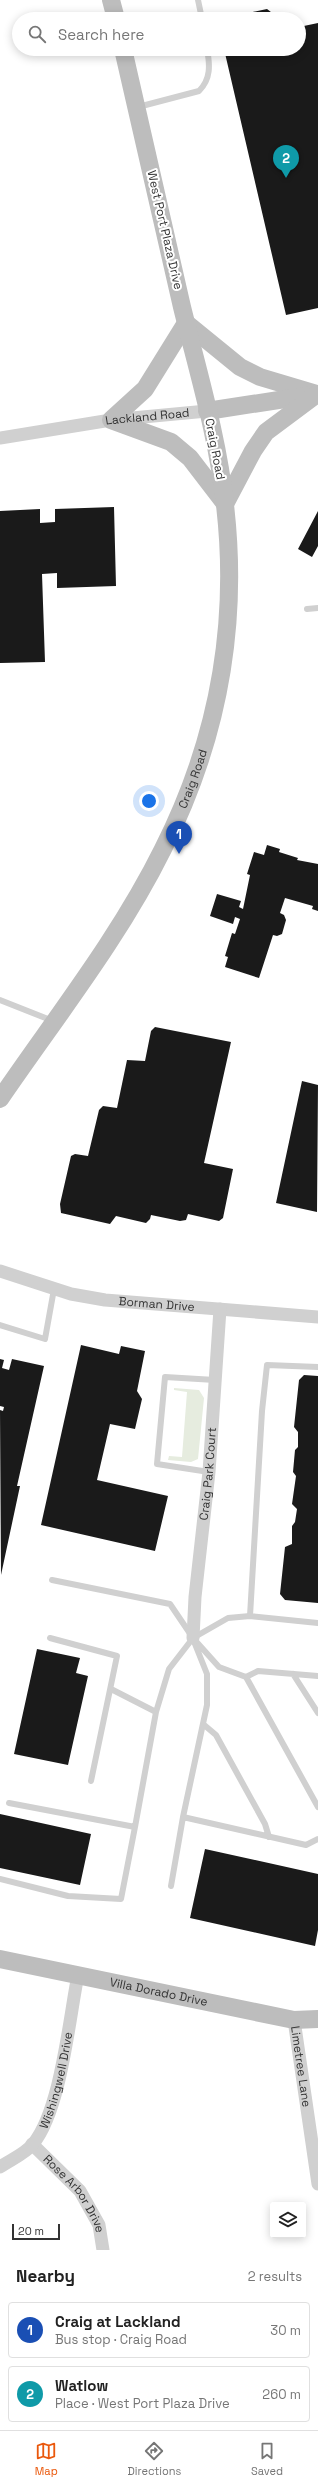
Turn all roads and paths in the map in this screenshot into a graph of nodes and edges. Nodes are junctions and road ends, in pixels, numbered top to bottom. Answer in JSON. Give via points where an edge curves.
{"nodes":[{"id":1,"x":112,"y":0,"type":"edge"},
{"id":2,"x":198,"y":0,"type":"edge"},
{"id":3,"x":115,"y":12,"type":"edge"},
{"id":4,"x":201,"y":12,"type":"edge"},
{"id":5,"x":125,"y":56,"type":"edge"},
{"id":6,"x":208,"y":56,"type":"edge"},
{"id":7,"x":136,"y":108,"type":"junction"},
{"id":8,"x":186,"y":323,"type":"junction"},
{"id":9,"x":318,"y":394,"type":"edge"},
{"id":10,"x":207,"y":410,"type":"junction"},
{"id":11,"x":111,"y":420,"type":"junction"},
{"id":12,"x":0,"y":438,"type":"edge"},
{"id":13,"x":225,"y":504,"type":"junction"},
{"id":14,"x":318,"y":608,"type":"edge"},
{"id":15,"x":307,"y":609,"type":"dead end"},
{"id":16,"x":0,"y":1000,"type":"edge"},
{"id":17,"x":54,"y":1022,"type":"junction"},
{"id":18,"x":0,"y":1099,"type":"edge"},
{"id":19,"x":0,"y":1271,"type":"edge"},
{"id":20,"x":54,"y":1289,"type":"junction"},
{"id":21,"x":220,"y":1309,"type":"junction"},
{"id":22,"x":318,"y":1317,"type":"edge"},
{"id":23,"x":0,"y":1325,"type":"edge"},
{"id":24,"x":318,"y":1367,"type":"edge"},
{"id":25,"x":215,"y":1380,"type":"junction"},
{"id":26,"x":209,"y":1472,"type":"junction"},
{"id":27,"x":52,"y":1580,"type":"dead end"},
{"id":28,"x":250,"y":1616,"type":"junction"},
{"id":29,"x":318,"y":1622,"type":"edge"},
{"id":30,"x":50,"y":1638,"type":"dead end"},
{"id":31,"x":193,"y":1638,"type":"junction"},
{"id":32,"x":293,"y":1674,"type":"junction"},
{"id":33,"x":318,"y":1676,"type":"edge"},
{"id":34,"x":246,"y":1677,"type":"junction"},
{"id":35,"x":111,"y":1689,"type":"junction"},
{"id":36,"x":156,"y":1712,"type":"junction"},
{"id":37,"x":318,"y":1713,"type":"edge"},
{"id":38,"x":203,"y":1724,"type":"junction"},
{"id":39,"x":91,"y":1781,"type":"dead end"},
{"id":40,"x":9,"y":1803,"type":"dead end"},
{"id":41,"x":318,"y":1807,"type":"edge"},
{"id":42,"x":183,"y":1818,"type":"junction"},
{"id":43,"x":135,"y":1827,"type":"junction"},
{"id":44,"x":268,"y":1837,"type":"junction"},
{"id":45,"x":318,"y":1839,"type":"edge"},
{"id":46,"x":0,"y":1879,"type":"edge"},
{"id":47,"x":171,"y":1886,"type":"dead end"},
{"id":48,"x":0,"y":1959,"type":"edge"},
{"id":49,"x":78,"y":1974,"type":"junction"},
{"id":50,"x":318,"y":2019,"type":"edge"},
{"id":51,"x":294,"y":2020,"type":"junction"},
{"id":52,"x":32,"y":2144,"type":"junction"},
{"id":53,"x":0,"y":2167,"type":"edge"},
{"id":54,"x":318,"y":2184,"type":"edge"},
{"id":55,"x":103,"y":2250,"type":"edge"}],
"edges":[{"from":1,"to":3,"type":"main road"},
{"from":2,"to":4,"type":"lane"},
{"from":5,"to":7,"type":"main road","name":"West Port Plaza Drive"},
{"from":6,"to":7,"type":"lane","via":[[209,74],[206,84],[199,90]]},
{"from":7,"to":8,"type":"main road","name":"West Port Plaza Drive"},
{"from":8,"to":9,"type":"main road","via":[[240,367],[260,377]]},
{"from":8,"to":10,"type":"main road","name":"West Port Plaza Drive"},
{"from":8,"to":11,"type":"main road","via":[[145,388]]},
{"from":9,"to":10,"type":"main road","name":"Lackland Road"},
{"from":9,"to":13,"type":"main road","via":[[266,432]]},
{"from":10,"to":11,"type":"street","name":"Lackland Road"},
{"from":10,"to":13,"type":"main road","name":"Craig Road"},
{"from":11,"to":12,"type":"street","name":"Lackland Road"},
{"from":11,"to":13,"type":"main road","via":[[171,442],[190,458]]},
{"from":13,"to":17,"type":"main road","name":"Craig Road","via":[[230,574],[228,618],[220,691],[206,741],[164,849],[127,914]]},
{"from":14,"to":15,"type":"lane"},
{"from":16,"to":17,"type":"lane"},
{"from":17,"to":18,"type":"main road","name":"Craig Road"},
{"from":19,"to":20,"type":"street","name":"Borman Drive"},
{"from":20,"to":21,"type":"street","name":"Borman Drive","via":[[105,1300]]},
{"from":20,"to":23,"type":"lane","via":[[46,1339]]},
{"from":21,"to":22,"type":"street","name":"Borman Drive"},
{"from":21,"to":25,"type":"street","name":"Craig Park Court"},
{"from":24,"to":28,"type":"lane","via":[[267,1365]]},
{"from":25,"to":26,"type":"street","name":"Craig Park Court"},
{"from":25,"to":26,"type":"lane","via":[[165,1377],[157,1464]]},
{"from":26,"to":31,"type":"street","name":"Craig Park Court"},
{"from":27,"to":31,"type":"lane","via":[[170,1604]]},
{"from":28,"to":29,"type":"lane"},
{"from":28,"to":31,"type":"lane","via":[[228,1618]]},
{"from":30,"to":35,"type":"lane","via":[[117,1656]]},
{"from":31,"to":34,"type":"lane","via":[[219,1667]]},
{"from":31,"to":36,"type":"lane","via":[[169,1669]]},
{"from":31,"to":38,"type":"lane","via":[[207,1674],[207,1705]]},
{"from":32,"to":33,"type":"lane"},
{"from":32,"to":34,"type":"lane","via":[[258,1671]]},
{"from":32,"to":37,"type":"lane"},
{"from":34,"to":41,"type":"lane"},
{"from":35,"to":36,"type":"lane"},
{"from":35,"to":39,"type":"lane"},
{"from":36,"to":43,"type":"lane"},
{"from":38,"to":42,"type":"lane"},
{"from":38,"to":44,"type":"lane","via":[[216,1735],[265,1824]]},
{"from":40,"to":43,"type":"lane"},
{"from":42,"to":44,"type":"lane"},
{"from":42,"to":47,"type":"lane"},
{"from":43,"to":46,"type":"lane","via":[[121,1900],[68,1896]]},
{"from":44,"to":45,"type":"lane","via":[[306,1845]]},
{"from":48,"to":49,"type":"main road","name":"Villa Dorado Drive"},
{"from":49,"to":51,"type":"main road","name":"Villa Dorado Drive"},
{"from":49,"to":52,"type":"street","name":"Wishingwell Drive","via":[[56,2087],[46,2118]]},
{"from":50,"to":51,"type":"main road","name":"Villa Dorado Drive"},
{"from":51,"to":54,"type":"street","name":"Limetree Lane"},
{"from":52,"to":53,"type":"street","name":"Wishingwell Drive"},
{"from":52,"to":55,"type":"street","name":"Rose Arbor Drive","via":[[80,2190],[99,2225]]}]}
